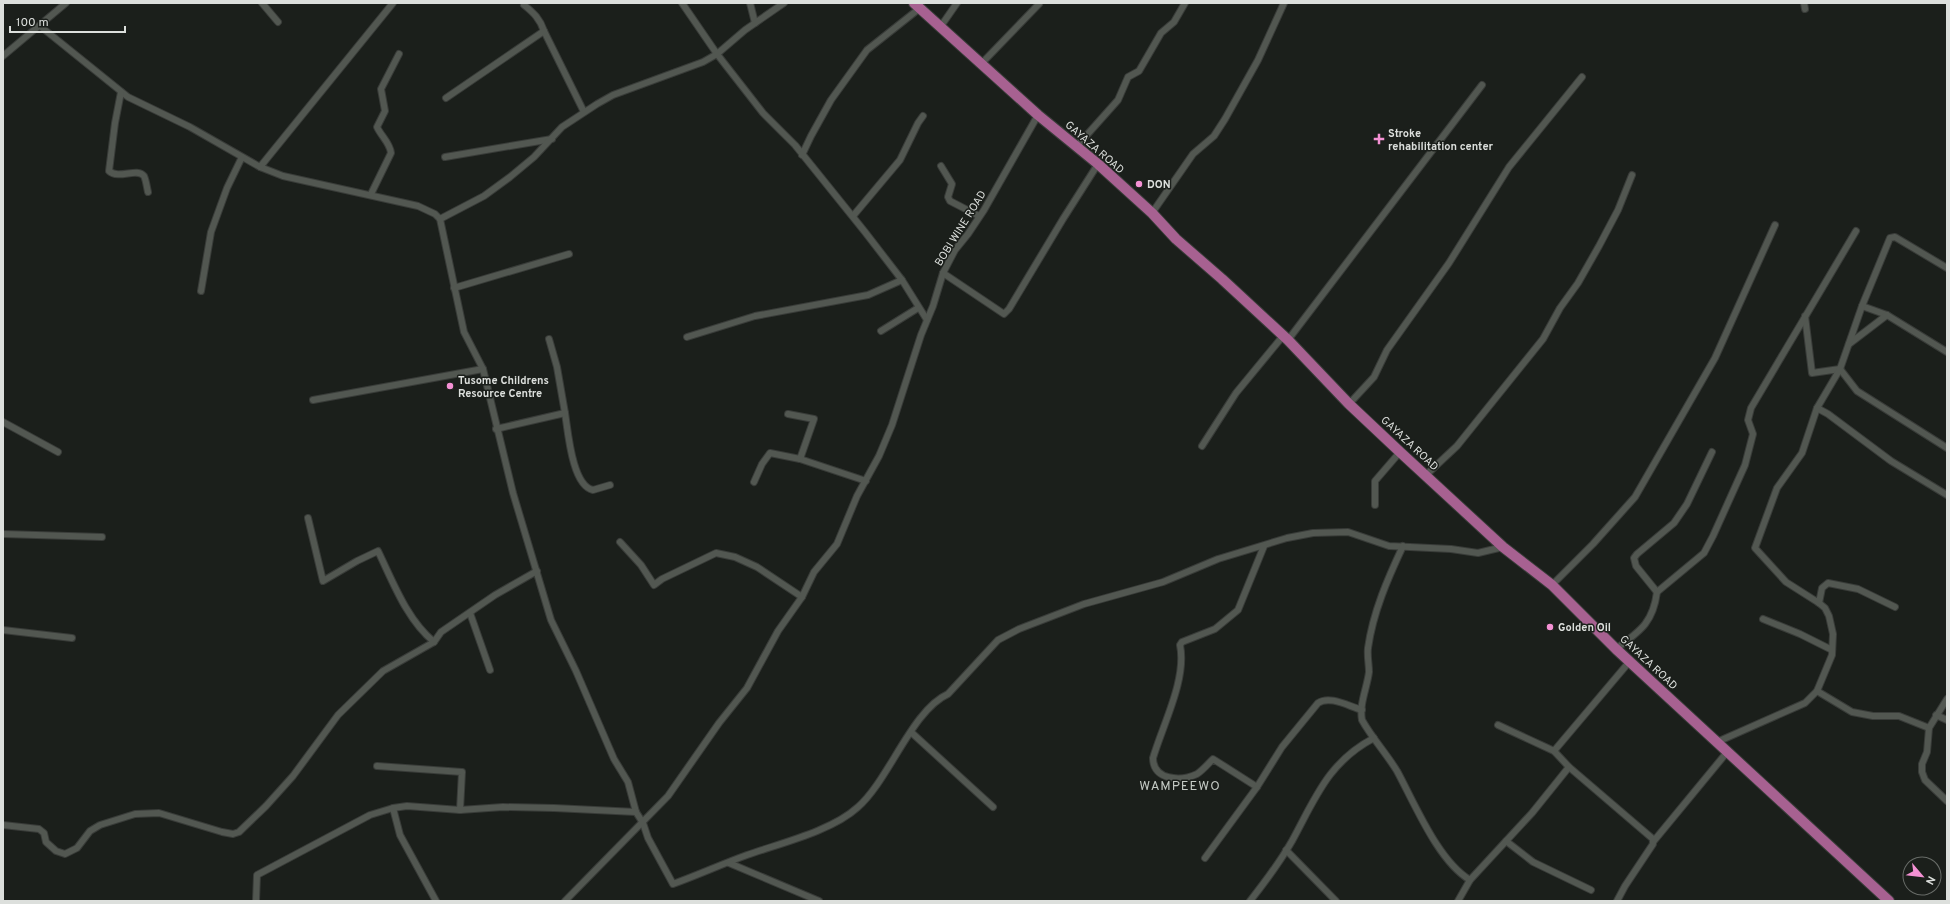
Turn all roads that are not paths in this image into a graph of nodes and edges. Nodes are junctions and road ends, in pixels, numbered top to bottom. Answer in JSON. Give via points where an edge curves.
{"nodes":[{"id":1,"x":66,"y":3,"type":"edge"},
{"id":2,"x":262,"y":3,"type":"edge"},
{"id":3,"x":393,"y":3,"type":"edge"},
{"id":4,"x":682,"y":3,"type":"edge"},
{"id":5,"x":750,"y":3,"type":"edge"},
{"id":6,"x":784,"y":3,"type":"edge"},
{"id":7,"x":957,"y":3,"type":"edge"},
{"id":8,"x":1185,"y":3,"type":"edge"},
{"id":9,"x":1284,"y":3,"type":"edge"},
{"id":10,"x":1039,"y":4,"type":"dead end"},
{"id":11,"x":524,"y":5,"type":"dead end"},
{"id":12,"x":917,"y":5,"type":"edge"},
{"id":13,"x":278,"y":22,"type":"dead end"},
{"id":14,"x":756,"y":23,"type":"junction"},
{"id":15,"x":40,"y":26,"type":"junction"},
{"id":16,"x":941,"y":26,"type":"junction"},
{"id":17,"x":544,"y":31,"type":"junction"},
{"id":18,"x":399,"y":54,"type":"dead end"},
{"id":19,"x":717,"y":54,"type":"junction"},
{"id":20,"x":3,"y":56,"type":"edge"},
{"id":21,"x":982,"y":63,"type":"junction"},
{"id":22,"x":1582,"y":76,"type":"dead end"},
{"id":23,"x":1482,"y":85,"type":"dead end"},
{"id":24,"x":121,"y":92,"type":"junction"},
{"id":25,"x":446,"y":98,"type":"dead end"},
{"id":26,"x":584,"y":112,"type":"junction"},
{"id":27,"x":1038,"y":115,"type":"junction"},
{"id":28,"x":923,"y":116,"type":"dead end"},
{"id":29,"x":552,"y":138,"type":"junction"},
{"id":30,"x":1077,"y":146,"type":"junction"},
{"id":31,"x":802,"y":155,"type":"junction"},
{"id":32,"x":242,"y":157,"type":"junction"},
{"id":33,"x":445,"y":158,"type":"dead end"},
{"id":34,"x":1098,"y":164,"type":"junction"},
{"id":35,"x":941,"y":166,"type":"dead end"},
{"id":36,"x":260,"y":167,"type":"junction"},
{"id":37,"x":1632,"y":175,"type":"dead end"},
{"id":38,"x":148,"y":192,"type":"dead end"},
{"id":39,"x":371,"y":194,"type":"junction"},
{"id":40,"x":1152,"y":213,"type":"junction"},
{"id":41,"x":853,"y":216,"type":"junction"},
{"id":42,"x":979,"y":216,"type":"junction"},
{"id":43,"x":440,"y":219,"type":"junction"},
{"id":44,"x":1775,"y":225,"type":"dead end"},
{"id":45,"x":1856,"y":231,"type":"dead end"},
{"id":46,"x":569,"y":254,"type":"dead end"},
{"id":47,"x":1947,"y":268,"type":"edge"},
{"id":48,"x":943,"y":273,"type":"junction"},
{"id":49,"x":902,"y":280,"type":"junction"},
{"id":50,"x":454,"y":288,"type":"junction"},
{"id":51,"x":201,"y":291,"type":"dead end"},
{"id":52,"x":1862,"y":306,"type":"junction"},
{"id":53,"x":918,"y":308,"type":"junction"},
{"id":54,"x":1887,"y":315,"type":"junction"},
{"id":55,"x":1805,"y":316,"type":"junction"},
{"id":56,"x":927,"y":320,"type":"junction"},
{"id":57,"x":881,"y":331,"type":"dead end"},
{"id":58,"x":688,"y":337,"type":"dead end"},
{"id":59,"x":1285,"y":338,"type":"junction"},
{"id":60,"x":549,"y":339,"type":"dead end"},
{"id":61,"x":1849,"y":344,"type":"junction"},
{"id":62,"x":1947,"y":352,"type":"edge"},
{"id":63,"x":1840,"y":368,"type":"junction"},
{"id":64,"x":482,"y":369,"type":"junction"},
{"id":65,"x":313,"y":400,"type":"dead end"},
{"id":66,"x":1350,"y":404,"type":"junction"},
{"id":67,"x":1817,"y":408,"type":"junction"},
{"id":68,"x":565,"y":412,"type":"junction"},
{"id":69,"x":788,"y":414,"type":"dead end"},
{"id":70,"x":3,"y":422,"type":"edge"},
{"id":71,"x":496,"y":429,"type":"junction"},
{"id":72,"x":1202,"y":446,"type":"dead end"},
{"id":73,"x":1947,"y":448,"type":"edge"},
{"id":74,"x":58,"y":452,"type":"dead end"},
{"id":75,"x":1400,"y":452,"type":"junction"},
{"id":76,"x":1712,"y":452,"type":"dead end"},
{"id":77,"x":800,"y":459,"type":"junction"},
{"id":78,"x":1426,"y":475,"type":"junction"},
{"id":79,"x":754,"y":482,"type":"dead end"},
{"id":80,"x":866,"y":482,"type":"junction"},
{"id":81,"x":610,"y":485,"type":"dead end"},
{"id":82,"x":1947,"y":495,"type":"edge"},
{"id":83,"x":1375,"y":505,"type":"dead end"},
{"id":84,"x":308,"y":518,"type":"dead end"},
{"id":85,"x":3,"y":534,"type":"edge"},
{"id":86,"x":102,"y":537,"type":"dead end"},
{"id":87,"x":620,"y":542,"type":"dead end"},
{"id":88,"x":1264,"y":546,"type":"junction"},
{"id":89,"x":1403,"y":546,"type":"junction"},
{"id":90,"x":1503,"y":546,"type":"junction"},
{"id":91,"x":538,"y":571,"type":"junction"},
{"id":92,"x":1552,"y":585,"type":"junction"},
{"id":93,"x":1657,"y":592,"type":"junction"},
{"id":94,"x":802,"y":597,"type":"junction"},
{"id":95,"x":1819,"y":603,"type":"junction"},
{"id":96,"x":1895,"y":606,"type":"dead end"},
{"id":97,"x":470,"y":613,"type":"junction"},
{"id":98,"x":1763,"y":619,"type":"dead end"},
{"id":99,"x":3,"y":630,"type":"edge"},
{"id":100,"x":72,"y":638,"type":"dead end"},
{"id":101,"x":434,"y":642,"type":"junction"},
{"id":102,"x":1616,"y":649,"type":"junction"},
{"id":103,"x":1832,"y":650,"type":"junction"},
{"id":104,"x":1630,"y":661,"type":"junction"},
{"id":105,"x":490,"y":670,"type":"dead end"},
{"id":106,"x":1817,"y":691,"type":"junction"},
{"id":107,"x":1947,"y":699,"type":"edge"},
{"id":108,"x":1362,"y":710,"type":"junction"},
{"id":109,"x":1936,"y":715,"type":"junction"},
{"id":110,"x":1947,"y":720,"type":"edge"},
{"id":111,"x":1498,"y":725,"type":"dead end"},
{"id":112,"x":1929,"y":728,"type":"junction"},
{"id":113,"x":912,"y":733,"type":"junction"},
{"id":114,"x":1374,"y":738,"type":"junction"},
{"id":115,"x":1717,"y":742,"type":"junction"},
{"id":116,"x":1554,"y":751,"type":"junction"},
{"id":117,"x":1728,"y":751,"type":"junction"},
{"id":118,"x":377,"y":766,"type":"dead end"},
{"id":119,"x":1569,"y":767,"type":"junction"},
{"id":120,"x":1257,"y":787,"type":"junction"},
{"id":121,"x":1947,"y":801,"type":"edge"},
{"id":122,"x":993,"y":807,"type":"dead end"},
{"id":123,"x":393,"y":808,"type":"junction"},
{"id":124,"x":460,"y":810,"type":"junction"},
{"id":125,"x":636,"y":812,"type":"junction"},
{"id":126,"x":643,"y":823,"type":"junction"},
{"id":127,"x":3,"y":825,"type":"edge"},
{"id":128,"x":1506,"y":841,"type":"junction"},
{"id":129,"x":1653,"y":842,"type":"junction"},
{"id":130,"x":1286,"y":850,"type":"junction"},
{"id":131,"x":1206,"y":858,"type":"dead end"},
{"id":132,"x":729,"y":863,"type":"junction"},
{"id":133,"x":1470,"y":880,"type":"junction"},
{"id":134,"x":1591,"y":890,"type":"dead end"},
{"id":135,"x":256,"y":901,"type":"edge"},
{"id":136,"x":436,"y":901,"type":"edge"},
{"id":137,"x":565,"y":901,"type":"edge"},
{"id":138,"x":819,"y":901,"type":"edge"},
{"id":139,"x":1250,"y":901,"type":"edge"},
{"id":140,"x":1336,"y":901,"type":"edge"},
{"id":141,"x":1458,"y":901,"type":"edge"},
{"id":142,"x":1617,"y":901,"type":"edge"},
{"id":143,"x":1890,"y":901,"type":"edge"}],
"edges":[{"from":1,"to":15,"type":"street"},
{"from":2,"to":13,"type":"street"},
{"from":3,"to":36,"type":"street"},
{"from":4,"to":19,"type":"street"},
{"from":5,"to":14,"type":"street"},
{"from":6,"to":14,"type":"street"},
{"from":7,"to":16,"type":"street"},
{"from":8,"to":30,"type":"street","via":[[1174,22],[1161,33],[1139,71],[1128,77],[1118,100]]},
{"from":9,"to":40,"type":"street","via":[[1258,60],[1225,119],[1214,136],[1193,154]]},
{"from":10,"to":21,"type":"street"},
{"from":11,"to":17,"type":"street","via":[[534,12]]},
{"from":12,"to":16,"type":"main road","name":"GAYAZA ROAD"},
{"from":12,"to":31,"type":"street","via":[[891,33],[867,50],[831,100]]},
{"from":14,"to":19,"type":"street"},
{"from":15,"to":20,"type":"street"},
{"from":15,"to":24,"type":"street"},
{"from":16,"to":21,"type":"main road","name":"GAYAZA ROAD"},
{"from":17,"to":25,"type":"street"},
{"from":17,"to":26,"type":"street"},
{"from":18,"to":39,"type":"street","via":[[381,89],[385,111],[377,127],[390,146],[391,153]]},
{"from":19,"to":26,"type":"street","via":[[703,62],[613,95]]},
{"from":19,"to":31,"type":"street","via":[[763,113]]},
{"from":21,"to":27,"type":"main road","name":"GAYAZA ROAD"},
{"from":22,"to":66,"type":"street","via":[[1509,167],[1449,263],[1387,350],[1374,377]]},
{"from":23,"to":59,"type":"street"},
{"from":24,"to":32,"type":"street"},
{"from":24,"to":38,"type":"street","via":[[109,172],[117,175],[141,174]]},
{"from":26,"to":29,"type":"street","via":[[562,127]]},
{"from":27,"to":30,"type":"main road","name":"GAYAZA ROAD"},
{"from":27,"to":42,"type":"street","name":"BOBI WINE ROAD"},
{"from":28,"to":41,"type":"street","via":[[900,160]]},
{"from":29,"to":33,"type":"street"},
{"from":29,"to":43,"type":"street","via":[[510,177],[484,196]]},
{"from":30,"to":34,"type":"main road","name":"GAYAZA ROAD"},
{"from":31,"to":41,"type":"street"},
{"from":32,"to":36,"type":"street"},
{"from":32,"to":51,"type":"street","via":[[227,188],[211,232]]},
{"from":34,"to":40,"type":"main road","name":"GAYAZA ROAD"},
{"from":34,"to":48,"type":"street","via":[[1004,314]]},
{"from":35,"to":42,"type":"street","via":[[952,184],[948,197],[950,201]]},
{"from":36,"to":39,"type":"street","via":[[284,176]]},
{"from":37,"to":78,"type":"street","via":[[1618,210],[1599,246],[1544,339],[1457,446]]},
{"from":39,"to":43,"type":"street","via":[[418,206]]},
{"from":40,"to":59,"type":"main road","name":"GAYAZA ROAD","via":[[1176,239]]},
{"from":41,"to":49,"type":"street"},
{"from":42,"to":48,"type":"street","name":"BOBI WINE ROAD","via":[[955,250]]},
{"from":43,"to":50,"type":"street"},
{"from":44,"to":92,"type":"street","via":[[1715,358],[1635,497]]},
{"from":45,"to":55,"type":"street"},
{"from":46,"to":50,"type":"street"},
{"from":47,"to":52,"type":"street","via":[[1892,236]]},
{"from":48,"to":56,"type":"street","name":"BOBI WINE ROAD"},
{"from":49,"to":53,"type":"street"},
{"from":49,"to":58,"type":"street","via":[[868,295],[755,316]]},
{"from":50,"to":64,"type":"street","via":[[464,332]]},
{"from":52,"to":54,"type":"street"},
{"from":52,"to":61,"type":"street"},
{"from":53,"to":56,"type":"street"},
{"from":53,"to":57,"type":"street"},
{"from":54,"to":61,"type":"street"},
{"from":54,"to":62,"type":"street"},
{"from":55,"to":63,"type":"street","via":[[1812,374]]},
{"from":55,"to":93,"type":"street","via":[[1751,408],[1748,420],[1753,434],[1745,466],[1710,542],[1704,553]]},
{"from":56,"to":80,"type":"street","name":"BOBI WINE ROAD","via":[[892,425]]},
{"from":59,"to":66,"type":"main road","name":"GAYAZA ROAD"},
{"from":59,"to":72,"type":"street","via":[[1236,393]]},
{"from":60,"to":68,"type":"street"},
{"from":61,"to":63,"type":"street"},
{"from":63,"to":67,"type":"street"},
{"from":63,"to":73,"type":"street","via":[[1857,391]]},
{"from":64,"to":65,"type":"street"},
{"from":64,"to":71,"type":"street"},
{"from":66,"to":75,"type":"main road","name":"GAYAZA ROAD"},
{"from":67,"to":82,"type":"street","via":[[1891,461]]},
{"from":67,"to":95,"type":"street","via":[[1802,454],[1778,488],[1756,548],[1786,582]]},
{"from":68,"to":71,"type":"street"},
{"from":68,"to":81,"type":"street","via":[[574,462],[582,484],[593,490]]},
{"from":69,"to":77,"type":"street","via":[[814,419]]},
{"from":70,"to":74,"type":"street"},
{"from":71,"to":91,"type":"street"},
{"from":75,"to":78,"type":"main road","name":"GAYAZA ROAD"},
{"from":75,"to":83,"type":"street","via":[[1375,481]]},
{"from":76,"to":93,"type":"street","via":[[1688,504],[1674,522],[1634,558],[1636,566]]},
{"from":77,"to":79,"type":"street","via":[[770,453]]},
{"from":77,"to":80,"type":"street"},
{"from":78,"to":90,"type":"main road","name":"GAYAZA ROAD"},
{"from":80,"to":94,"type":"street","name":"BOBI WINE ROAD","via":[[857,496],[837,544],[814,572]]},
{"from":84,"to":101,"type":"street","via":[[323,582],[378,551],[404,603],[422,632]]},
{"from":85,"to":86,"type":"street"},
{"from":87,"to":94,"type":"street","via":[[641,565],[654,585],[716,553],[735,556],[757,567]]},
{"from":88,"to":89,"type":"street","via":[[1313,533],[1348,532],[1390,546]]},
{"from":88,"to":113,"type":"street","via":[[1218,559],[1163,582],[1084,604],[1019,628],[989,648],[948,694],[931,707]]},
{"from":88,"to":120,"type":"street","via":[[1238,610],[1215,629],[1180,645],[1178,683],[1153,758],[1153,765],[1157,771],[1171,779],[1197,773],[1213,759]]},
{"from":89,"to":90,"type":"street","via":[[1478,553]]},
{"from":89,"to":108,"type":"street","via":[[1375,618],[1368,648],[1369,673]]},
{"from":90,"to":92,"type":"main road","name":"GAYAZA ROAD"},
{"from":91,"to":97,"type":"street","via":[[495,595]]},
{"from":91,"to":125,"type":"street","via":[[551,620],[614,759],[628,782]]},
{"from":92,"to":102,"type":"main road","name":"GAYAZA ROAD"},
{"from":93,"to":102,"type":"street","via":[[1655,609],[1647,621],[1637,633]]},
{"from":94,"to":126,"type":"street","name":"BOBI WINE ROAD","via":[[778,631],[747,688],[668,796]]},
{"from":95,"to":96,"type":"street","via":[[1822,588],[1828,582],[1858,589]]},
{"from":95,"to":103,"type":"street","via":[[1829,616]]},
{"from":97,"to":101,"type":"street","via":[[441,632]]},
{"from":97,"to":105,"type":"street"},
{"from":98,"to":103,"type":"street"},
{"from":99,"to":100,"type":"street"},
{"from":101,"to":127,"type":"street","via":[[383,672],[338,715],[293,776],[239,832],[222,832],[159,813],[135,814],[100,825],[90,831],[77,848],[65,854],[56,851],[46,842],[44,833],[39,829]]},
{"from":102,"to":104,"type":"main road","name":"GAYAZA ROAD"},
{"from":103,"to":106,"type":"street","via":[[1826,673]]},
{"from":104,"to":115,"type":"main road","name":"GAYAZA ROAD"},
{"from":104,"to":116,"type":"street"},
{"from":106,"to":112,"type":"street","via":[[1852,712],[1873,716],[1899,716]]},
{"from":106,"to":115,"type":"street","via":[[1805,703]]},
{"from":107,"to":109,"type":"street"},
{"from":108,"to":114,"type":"street","via":[[1362,720]]},
{"from":108,"to":120,"type":"street","via":[[1332,700],[1325,699],[1318,703],[1282,747]]},
{"from":109,"to":110,"type":"street"},
{"from":109,"to":112,"type":"street"},
{"from":111,"to":116,"type":"street"},
{"from":112,"to":121,"type":"street","via":[[1922,772],[1925,780]]},
{"from":113,"to":122,"type":"street"},
{"from":113,"to":132,"type":"street","via":[[867,798],[853,812],[810,833]]},
{"from":114,"to":130,"type":"street","via":[[1339,762],[1327,776]]},
{"from":114,"to":133,"type":"street","via":[[1396,770],[1444,855],[1456,870]]},
{"from":115,"to":117,"type":"main road","name":"GAYAZA ROAD"},
{"from":116,"to":119,"type":"street"},
{"from":117,"to":129,"type":"street"},
{"from":117,"to":143,"type":"main road","name":"GAYAZA ROAD"},
{"from":118,"to":124,"type":"street","via":[[462,772]]},
{"from":119,"to":128,"type":"street"},
{"from":119,"to":129,"type":"street","via":[[1653,839]]},
{"from":120,"to":131,"type":"street"},
{"from":123,"to":124,"type":"street","via":[[406,806]]},
{"from":123,"to":135,"type":"street","via":[[370,815],[257,875]]},
{"from":123,"to":136,"type":"street","via":[[400,835]]},
{"from":124,"to":125,"type":"street","via":[[503,807]]},
{"from":125,"to":126,"type":"street"},
{"from":126,"to":132,"type":"street","via":[[648,838],[673,884]]},
{"from":126,"to":137,"type":"street","name":"BOBI WINE ROAD","via":[[593,870]]},
{"from":128,"to":133,"type":"street"},
{"from":128,"to":134,"type":"street","via":[[1533,862]]},
{"from":129,"to":142,"type":"street"},
{"from":130,"to":139,"type":"street"},
{"from":130,"to":140,"type":"street"},
{"from":132,"to":138,"type":"street"},
{"from":133,"to":141,"type":"street"}]}
